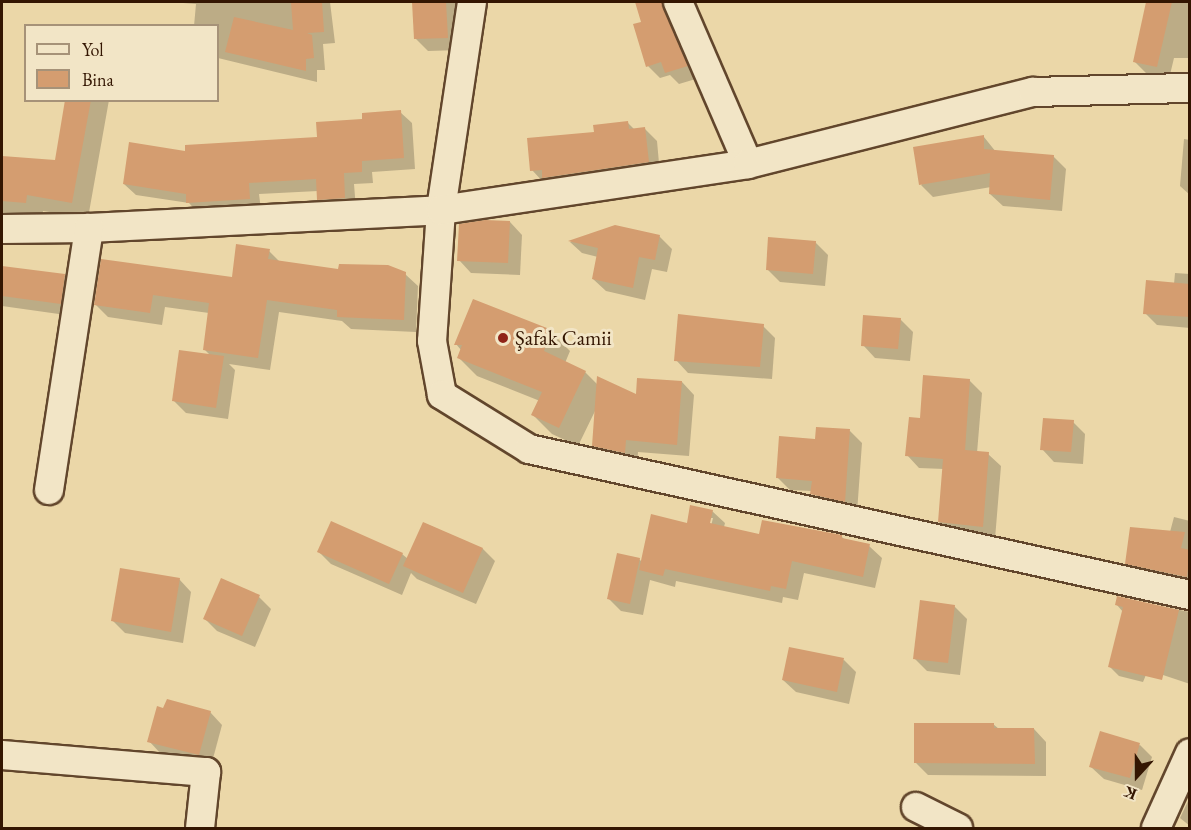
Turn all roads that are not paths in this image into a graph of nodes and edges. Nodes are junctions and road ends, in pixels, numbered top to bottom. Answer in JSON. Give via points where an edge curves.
{"nodes":[{"id":1,"x":472,"y":2,"type":"edge"},
{"id":2,"x":678,"y":2,"type":"edge"},
{"id":3,"x":1190,"y":88,"type":"edge"},
{"id":4,"x":748,"y":164,"type":"junction"},
{"id":5,"x":441,"y":210,"type":"junction"},
{"id":6,"x":89,"y":228,"type":"junction"},
{"id":7,"x":2,"y":229,"type":"edge"},
{"id":8,"x":49,"y":490,"type":"dead end"},
{"id":9,"x":1190,"y":595,"type":"edge"},
{"id":10,"x":1190,"y":753,"type":"edge"},
{"id":11,"x":2,"y":755,"type":"edge"},
{"id":12,"x":916,"y":807,"type":"dead end"},
{"id":13,"x":200,"y":828,"type":"edge"},
{"id":14,"x":958,"y":828,"type":"edge"},
{"id":15,"x":1155,"y":828,"type":"edge"}],
"edges":[{"from":1,"to":5,"type":"street"},
{"from":2,"to":4,"type":"street"},
{"from":3,"to":4,"type":"street","via":[[1033,92]]},
{"from":4,"to":5,"type":"street"},
{"from":5,"to":6,"type":"street"},
{"from":5,"to":9,"type":"street","via":[[432,340],[442,395],[528,450]]},
{"from":6,"to":7,"type":"street"},
{"from":6,"to":8,"type":"street"},
{"from":10,"to":15,"type":"street"},
{"from":11,"to":13,"type":"street","via":[[206,772]]},
{"from":12,"to":14,"type":"street"}]}
